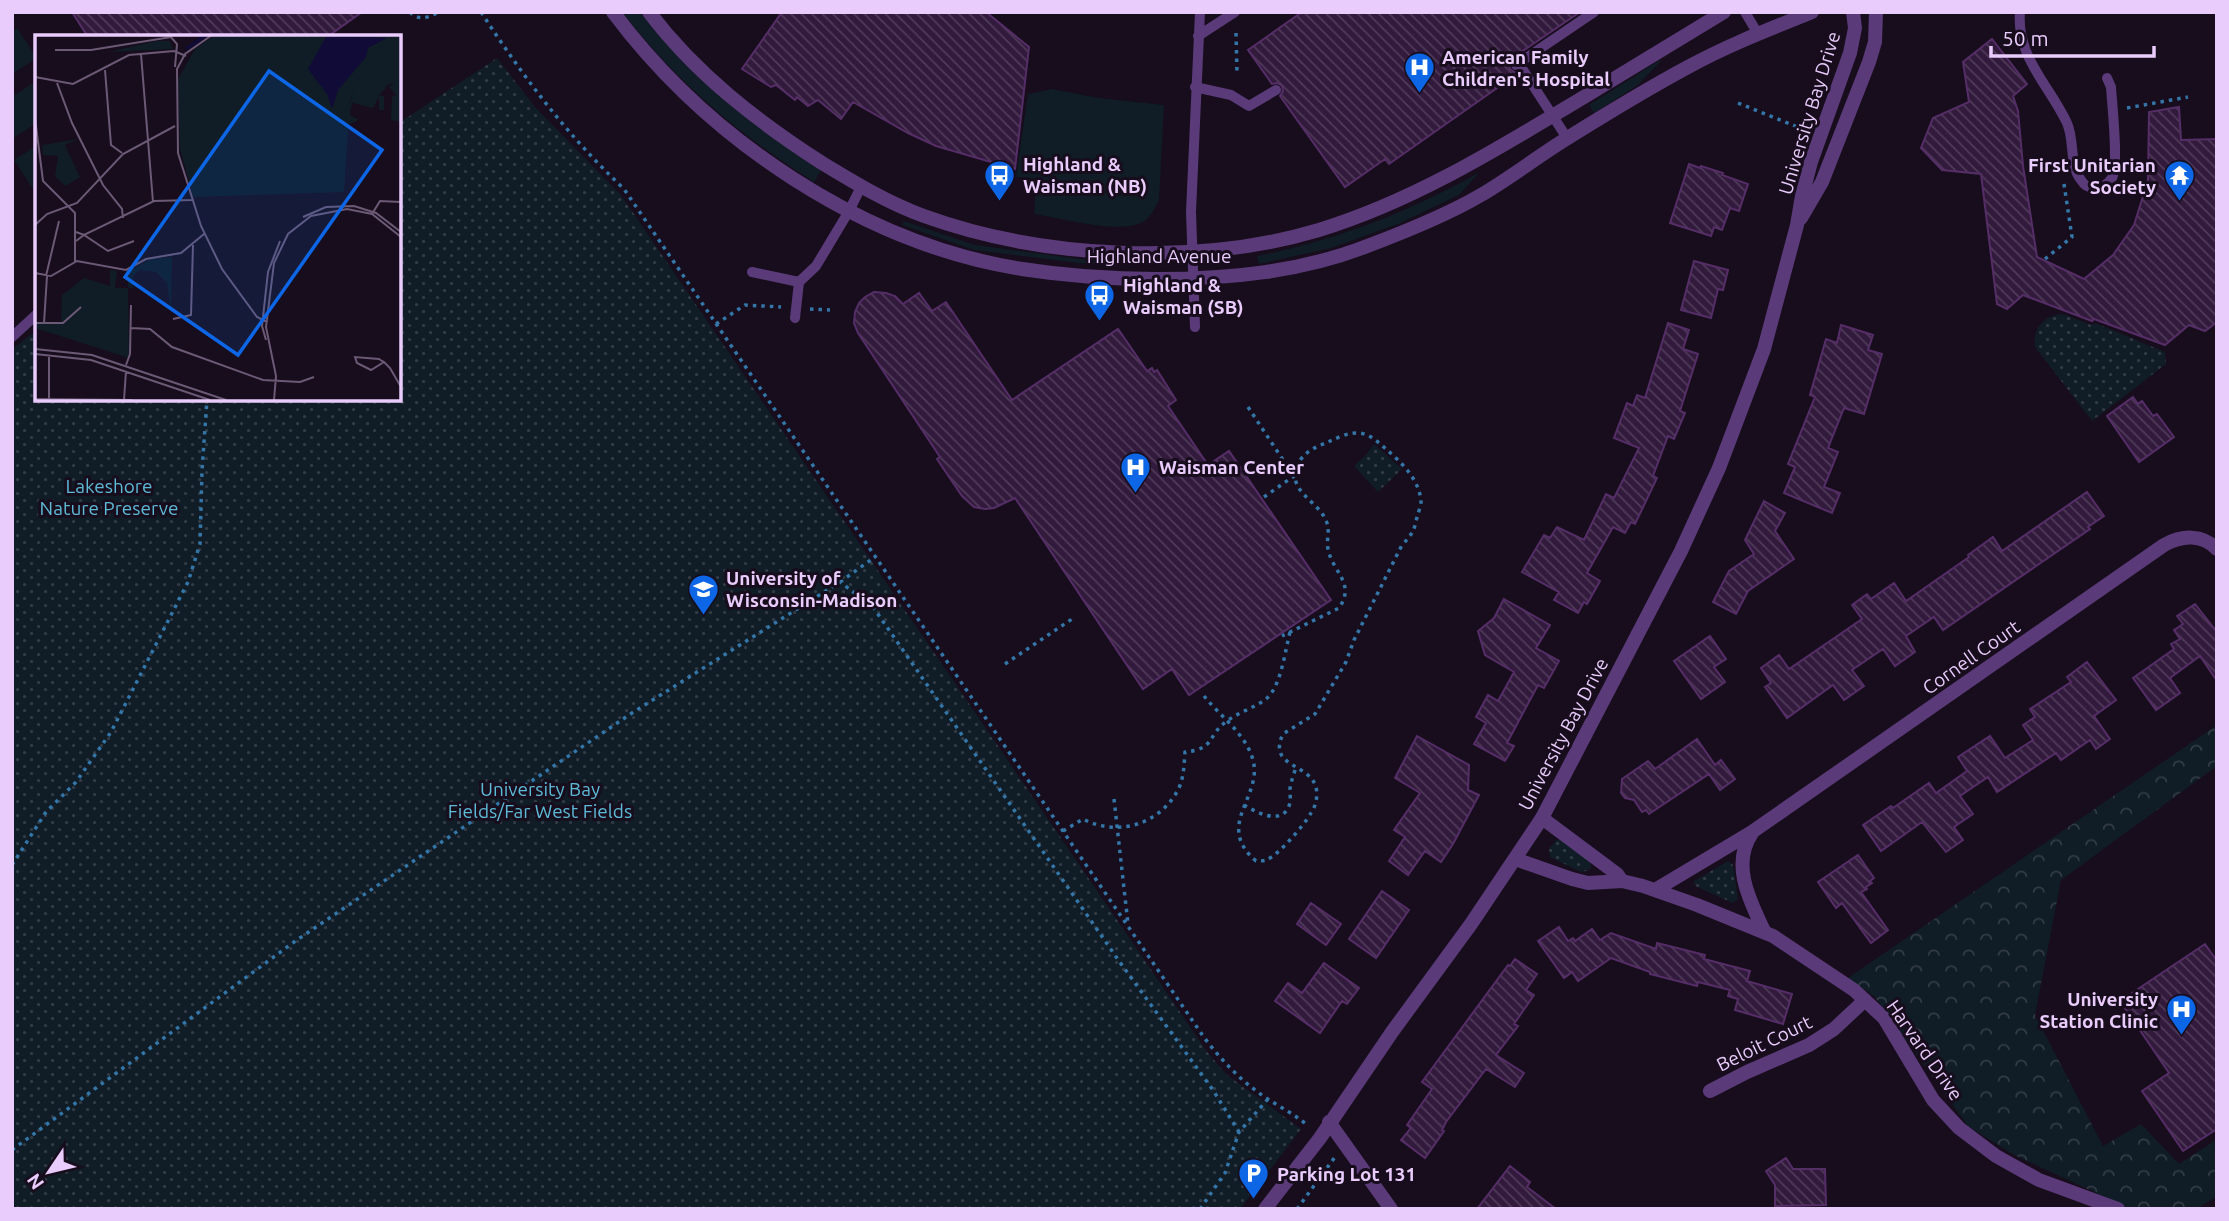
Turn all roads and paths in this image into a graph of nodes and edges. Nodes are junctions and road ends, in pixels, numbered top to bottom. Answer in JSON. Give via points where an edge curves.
{"nodes":[{"id":1,"x":410,"y":12,"type":"edge"},
{"id":2,"x":438,"y":12,"type":"edge"},
{"id":3,"x":481,"y":12,"type":"edge"},
{"id":4,"x":613,"y":12,"type":"edge"},
{"id":5,"x":649,"y":12,"type":"edge"},
{"id":6,"x":1200,"y":12,"type":"edge"},
{"id":7,"x":1235,"y":12,"type":"edge"},
{"id":8,"x":1594,"y":12,"type":"edge"},
{"id":9,"x":1724,"y":12,"type":"edge"},
{"id":10,"x":1745,"y":12,"type":"edge"},
{"id":11,"x":1812,"y":12,"type":"edge"},
{"id":12,"x":1853,"y":12,"type":"edge"},
{"id":13,"x":1876,"y":12,"type":"edge"},
{"id":14,"x":2020,"y":12,"type":"edge"},
{"id":15,"x":1236,"y":33,"type":"dead end"},
{"id":16,"x":1758,"y":34,"type":"junction"},
{"id":17,"x":1198,"y":36,"type":"junction"},
{"id":18,"x":1237,"y":72,"type":"dead end"},
{"id":19,"x":2107,"y":78,"type":"dead end"},
{"id":20,"x":1195,"y":87,"type":"junction"},
{"id":21,"x":1276,"y":90,"type":"dead end"},
{"id":22,"x":1738,"y":103,"type":"dead end"},
{"id":23,"x":1552,"y":116,"type":"junction"},
{"id":24,"x":1810,"y":132,"type":"dead end"},
{"id":25,"x":1567,"y":138,"type":"junction"},
{"id":26,"x":2063,"y":179,"type":"dead end"},
{"id":27,"x":861,"y":187,"type":"junction"},
{"id":28,"x":849,"y":211,"type":"junction"},
{"id":29,"x":1797,"y":225,"type":"junction"},
{"id":30,"x":1191,"y":252,"type":"junction"},
{"id":31,"x":2045,"y":259,"type":"dead end"},
{"id":32,"x":752,"y":272,"type":"dead end"},
{"id":33,"x":1192,"y":279,"type":"junction"},
{"id":34,"x":799,"y":282,"type":"junction"},
{"id":35,"x":830,"y":310,"type":"dead end"},
{"id":36,"x":796,"y":313,"type":"junction"},
{"id":37,"x":35,"y":316,"type":"edge"},
{"id":38,"x":716,"y":324,"type":"junction"},
{"id":39,"x":1195,"y":327,"type":"dead end"},
{"id":40,"x":12,"y":337,"type":"edge"},
{"id":41,"x":208,"y":401,"type":"edge"},
{"id":42,"x":1248,"y":407,"type":"dead end"},
{"id":43,"x":1296,"y":478,"type":"junction"},
{"id":44,"x":1264,"y":497,"type":"dead end"},
{"id":45,"x":2217,"y":549,"type":"edge"},
{"id":46,"x":875,"y":557,"type":"junction"},
{"id":47,"x":840,"y":582,"type":"junction"},
{"id":48,"x":1072,"y":619,"type":"dead end"},
{"id":49,"x":1290,"y":632,"type":"junction"},
{"id":50,"x":1282,"y":636,"type":"dead end"},
{"id":51,"x":1004,"y":664,"type":"dead end"},
{"id":52,"x":1204,"y":696,"type":"dead end"},
{"id":53,"x":1227,"y":721,"type":"junction"},
{"id":54,"x":1296,"y":767,"type":"junction"},
{"id":55,"x":1114,"y":799,"type":"dead end"},
{"id":56,"x":1244,"y":805,"type":"junction"},
{"id":57,"x":1542,"y":818,"type":"junction"},
{"id":58,"x":1118,"y":829,"type":"junction"},
{"id":59,"x":1063,"y":831,"type":"junction"},
{"id":60,"x":1752,"y":832,"type":"junction"},
{"id":61,"x":1515,"y":859,"type":"junction"},
{"id":62,"x":12,"y":865,"type":"edge"},
{"id":63,"x":1622,"y":881,"type":"junction"},
{"id":64,"x":1656,"y":890,"type":"junction"},
{"id":65,"x":1129,"y":926,"type":"junction"},
{"id":66,"x":1765,"y":933,"type":"junction"},
{"id":67,"x":1865,"y":1000,"type":"junction"},
{"id":68,"x":1710,"y":1091,"type":"dead end"},
{"id":69,"x":1268,"y":1099,"type":"junction"},
{"id":70,"x":1329,"y":1122,"type":"junction"},
{"id":71,"x":1239,"y":1132,"type":"junction"},
{"id":72,"x":1320,"y":1138,"type":"junction"},
{"id":73,"x":1345,"y":1143,"type":"junction"},
{"id":74,"x":12,"y":1150,"type":"edge"},
{"id":75,"x":1200,"y":1209,"type":"edge"},
{"id":76,"x":1265,"y":1209,"type":"edge"},
{"id":77,"x":1297,"y":1209,"type":"edge"},
{"id":78,"x":1391,"y":1209,"type":"edge"},
{"id":79,"x":2119,"y":1209,"type":"edge"}],
"edges":[{"from":1,"to":2,"type":"path","via":[[423,18]]},
{"from":3,"to":38,"type":"path","via":[[557,120],[624,189]]},
{"from":4,"to":28,"type":"street","name":"Highland Avenue","via":[[679,88],[722,127]]},
{"from":5,"to":27,"type":"street","name":"Highland Avenue","via":[[679,48],[737,102]]},
{"from":6,"to":17,"type":"lane"},
{"from":7,"to":17,"type":"lane"},
{"from":8,"to":23,"type":"lane","via":[[1519,68]]},
{"from":9,"to":23,"type":"street","name":"Highland Avenue"},
{"from":10,"to":16,"type":"lane"},
{"from":11,"to":16,"type":"street","name":"Highland Avenue"},
{"from":12,"to":29,"type":"street","name":"University Bay Drive","via":[[1850,52],[1811,162]]},
{"from":13,"to":29,"type":"street","name":"University Bay Drive","via":[[1869,62],[1822,182]]},
{"from":14,"to":19,"type":"lane","via":[[2021,40],[2067,122],[2076,173],[2083,184],[2093,188],[2109,181],[2115,168]]},
{"from":15,"to":18,"type":"path"},
{"from":16,"to":25,"type":"street","name":"Highland Avenue","via":[[1688,67]]},
{"from":17,"to":20,"type":"lane"},
{"from":20,"to":21,"type":"lane","via":[[1231,95],[1249,106]]},
{"from":20,"to":30,"type":"lane"},
{"from":22,"to":24,"type":"path"},
{"from":23,"to":25,"type":"lane"},
{"from":23,"to":30,"type":"street","name":"Highland Avenue","via":[[1446,177],[1372,210],[1277,241]]},
{"from":25,"to":33,"type":"street","name":"Highland Avenue","via":[[1470,201],[1369,246],[1285,269]]},
{"from":26,"to":31,"type":"path","via":[[2072,237]]},
{"from":27,"to":28,"type":"lane"},
{"from":27,"to":30,"type":"street","name":"Highland Avenue","via":[[923,216],[1020,241],[1088,250]]},
{"from":28,"to":33,"type":"street","name":"Highland Avenue","via":[[934,247],[1021,269]]},
{"from":28,"to":34,"type":"lane","via":[[816,266]]},
{"from":29,"to":57,"type":"street","name":"University Bay Drive","via":[[1764,349],[1719,468],[1681,551]]},
{"from":30,"to":33,"type":"lane"},
{"from":32,"to":34,"type":"lane"},
{"from":33,"to":39,"type":"lane"},
{"from":34,"to":36,"type":"lane"},
{"from":35,"to":36,"type":"path"},
{"from":36,"to":38,"type":"path","via":[[745,305]]},
{"from":37,"to":40,"type":"lane"},
{"from":38,"to":46,"type":"path"},
{"from":41,"to":62,"type":"path","via":[[200,544],[188,582],[111,733],[76,782],[46,812]]},
{"from":42,"to":43,"type":"path"},
{"from":43,"to":44,"type":"path"},
{"from":43,"to":49,"type":"path","via":[[1302,494],[1327,523],[1328,548],[1346,589],[1339,608]]},
{"from":43,"to":54,"type":"path","via":[[1299,462],[1311,450],[1358,433],[1374,439],[1400,461],[1415,481],[1420,502],[1413,534],[1402,545],[1346,662],[1315,714],[1283,734],[1280,748],[1284,760]]},
{"from":45,"to":60,"type":"street","name":"Cornell Court","via":[[2194,538],[2164,545]]},
{"from":46,"to":47,"type":"path"},
{"from":46,"to":59,"type":"path"},
{"from":47,"to":71,"type":"path","via":[[873,607]]},
{"from":47,"to":74,"type":"path","via":[[632,713],[316,927]]},
{"from":48,"to":51,"type":"path"},
{"from":49,"to":50,"type":"path"},
{"from":49,"to":53,"type":"path","via":[[1276,687],[1268,697]]},
{"from":52,"to":53,"type":"path"},
{"from":53,"to":56,"type":"path","via":[[1253,760],[1253,783]]},
{"from":53,"to":58,"type":"path","via":[[1209,744],[1185,752],[1179,788],[1159,812]]},
{"from":54,"to":56,"type":"path","via":[[1287,809],[1268,817]]},
{"from":54,"to":56,"type":"path","via":[[1309,774],[1317,799],[1312,812],[1265,861],[1255,861],[1241,840],[1239,818]]},
{"from":55,"to":58,"type":"path"},
{"from":57,"to":61,"type":"street","name":"University Bay Drive"},
{"from":57,"to":63,"type":"street","name":"Harvard Drive"},
{"from":58,"to":59,"type":"path","via":[[1083,819]]},
{"from":58,"to":65,"type":"path"},
{"from":59,"to":65,"type":"path"},
{"from":60,"to":64,"type":"street","name":"Cornell Court"},
{"from":60,"to":66,"type":"street","via":[[1744,848],[1743,875]]},
{"from":61,"to":63,"type":"street","name":"Harvard Drive","via":[[1588,883]]},
{"from":61,"to":70,"type":"street","name":"University Bay Drive"},
{"from":63,"to":64,"type":"street","name":"Harvard Drive"},
{"from":64,"to":66,"type":"street","name":"Harvard Drive"},
{"from":65,"to":69,"type":"path","via":[[1220,1059]]},
{"from":66,"to":67,"type":"street","name":"Harvard Drive"},
{"from":67,"to":68,"type":"street","name":"Beloit Court","via":[[1835,1029],[1809,1045]]},
{"from":67,"to":79,"type":"street","name":"Harvard Drive","via":[[1884,1018],[1933,1100],[1959,1128],[2039,1180]]},
{"from":69,"to":71,"type":"path"},
{"from":69,"to":72,"type":"path"},
{"from":70,"to":72,"type":"street","name":"University Bay Drive"},
{"from":70,"to":73,"type":"street"},
{"from":71,"to":75,"type":"path","via":[[1225,1173]]},
{"from":72,"to":76,"type":"street","name":"University Bay Drive"},
{"from":73,"to":77,"type":"path"},
{"from":73,"to":78,"type":"street"}]}
